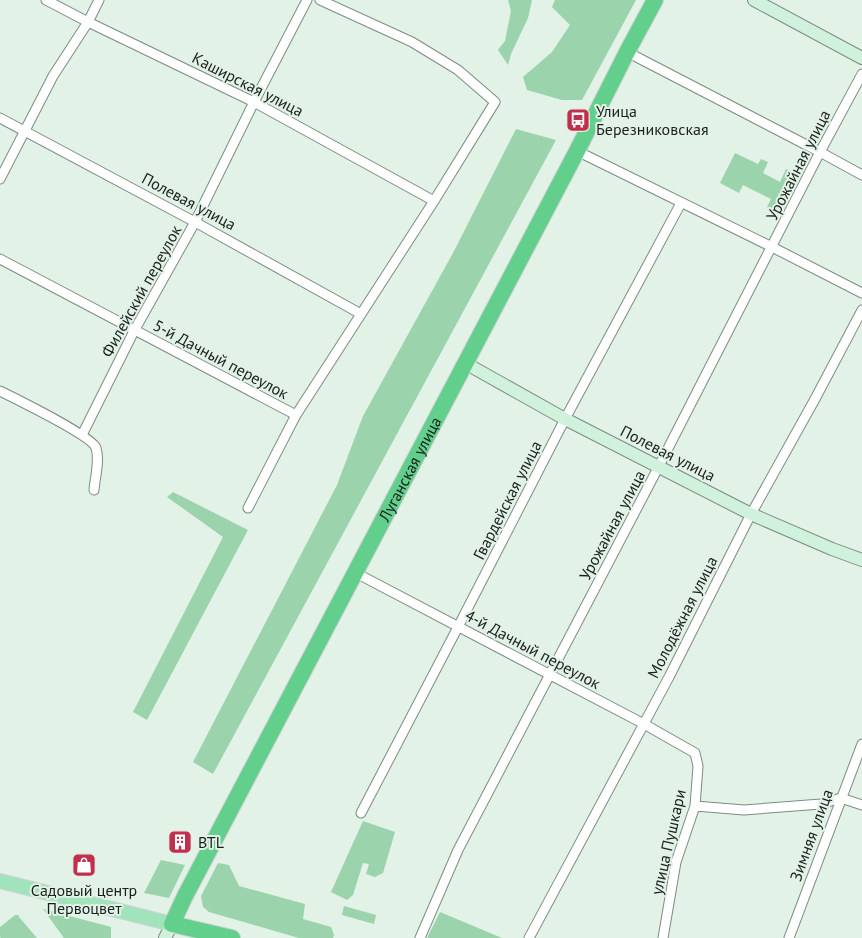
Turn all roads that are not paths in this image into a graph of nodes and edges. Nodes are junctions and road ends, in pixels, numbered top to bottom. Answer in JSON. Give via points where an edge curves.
{"nodes":[{"id":1,"x":46,"y":0,"type":"edge"},
{"id":2,"x":99,"y":0,"type":"edge"},
{"id":3,"x":306,"y":0,"type":"edge"},
{"id":4,"x":320,"y":0,"type":"edge"},
{"id":5,"x":655,"y":0,"type":"edge"},
{"id":6,"x":754,"y":0,"type":"edge"},
{"id":7,"x":88,"y":22,"type":"junction"},
{"id":8,"x":627,"y":52,"type":"junction"},
{"id":9,"x":862,"y":58,"type":"edge"},
{"id":10,"x":862,"y":74,"type":"edge"},
{"id":11,"x":254,"y":102,"type":"junction"},
{"id":12,"x":0,"y":118,"type":"edge"},
{"id":13,"x":24,"y":131,"type":"junction"},
{"id":14,"x":577,"y":151,"type":"junction"},
{"id":15,"x":820,"y":152,"type":"junction"},
{"id":16,"x":862,"y":175,"type":"edge"},
{"id":17,"x":0,"y":179,"type":"edge"},
{"id":18,"x":434,"y":201,"type":"junction"},
{"id":19,"x":681,"y":202,"type":"junction"},
{"id":20,"x":195,"y":222,"type":"junction"},
{"id":21,"x":772,"y":247,"type":"junction"},
{"id":22,"x":0,"y":259,"type":"edge"},
{"id":23,"x":862,"y":292,"type":"edge"},
{"id":24,"x":862,"y":310,"type":"edge"},
{"id":25,"x":361,"y":314,"type":"junction"},
{"id":26,"x":134,"y":331,"type":"junction"},
{"id":27,"x":465,"y":363,"type":"junction"},
{"id":28,"x":0,"y":391,"type":"edge"},
{"id":29,"x":296,"y":415,"type":"junction"},
{"id":30,"x":565,"y":420,"type":"junction"},
{"id":31,"x":82,"y":435,"type":"junction"},
{"id":32,"x":659,"y":466,"type":"junction"},
{"id":33,"x":94,"y":490,"type":"dead end"},
{"id":34,"x":248,"y":508,"type":"dead end"},
{"id":35,"x":751,"y":514,"type":"junction"},
{"id":36,"x":862,"y":560,"type":"edge"},
{"id":37,"x":356,"y":573,"type":"junction"},
{"id":38,"x":458,"y":627,"type":"junction"},
{"id":39,"x":550,"y":675,"type":"junction"},
{"id":40,"x":644,"y":724,"type":"junction"},
{"id":41,"x":862,"y":744,"type":"edge"},
{"id":42,"x":695,"y":754,"type":"joint"},
{"id":43,"x":841,"y":798,"type":"junction"},
{"id":44,"x":862,"y":805,"type":"edge"},
{"id":45,"x":694,"y":806,"type":"junction"},
{"id":46,"x":361,"y":813,"type":"dead end"},
{"id":47,"x":0,"y":881,"type":"edge"},
{"id":48,"x":169,"y":931,"type":"edge"},
{"id":49,"x":232,"y":938,"type":"edge"},
{"id":50,"x":420,"y":938,"type":"edge"},
{"id":51,"x":529,"y":938,"type":"edge"},
{"id":52,"x":663,"y":938,"type":"edge"},
{"id":53,"x":789,"y":938,"type":"edge"}],
"edges":[{"from":1,"to":7,"type":"street","name":"Каширская улица"},
{"from":2,"to":7,"type":"street"},
{"from":3,"to":11,"type":"street","name":"Филейский переулок"},
{"from":4,"to":18,"type":"street","via":[[412,42],[458,70],[495,102]]},
{"from":5,"to":8,"type":"highway","name":"Луганская улица"},
{"from":6,"to":9,"type":"street"},
{"from":7,"to":11,"type":"street","name":"Каширская улица"},
{"from":7,"to":13,"type":"street","via":[[53,76]]},
{"from":8,"to":14,"type":"highway","name":"Луганская улица"},
{"from":8,"to":15,"type":"street"},
{"from":10,"to":15,"type":"street","name":"Урожайная улица"},
{"from":11,"to":18,"type":"street","name":"Каширская улица"},
{"from":11,"to":20,"type":"street","name":"Филейский переулок"},
{"from":12,"to":13,"type":"street","name":"Полевая улица"},
{"from":13,"to":17,"type":"street"},
{"from":13,"to":20,"type":"street","name":"Полевая улица"},
{"from":14,"to":19,"type":"street"},
{"from":14,"to":27,"type":"highway","name":"Луганская улица"},
{"from":15,"to":16,"type":"street"},
{"from":15,"to":21,"type":"street","name":"Урожайная улица"},
{"from":18,"to":25,"type":"street"},
{"from":19,"to":21,"type":"street"},
{"from":19,"to":30,"type":"street","name":"Гвардейская улица"},
{"from":20,"to":25,"type":"street","name":"Полевая улица"},
{"from":20,"to":26,"type":"street","name":"Филейский переулок"},
{"from":21,"to":23,"type":"street"},
{"from":21,"to":32,"type":"street","name":"Урожайная улица"},
{"from":22,"to":26,"type":"street","name":"5-й Дачный переулок"},
{"from":24,"to":35,"type":"street","name":"Молодёжная улица"},
{"from":25,"to":29,"type":"street"},
{"from":26,"to":29,"type":"street","name":"5-й Дачный переулок"},
{"from":26,"to":31,"type":"street","name":"Филейский переулок"},
{"from":27,"to":30,"type":"street","name":"Полевая улица"},
{"from":27,"to":37,"type":"highway","name":"Луганская улица"},
{"from":28,"to":31,"type":"street"},
{"from":29,"to":34,"type":"street"},
{"from":30,"to":32,"type":"street","name":"Полевая улица"},
{"from":30,"to":38,"type":"street","name":"Гвардейская улица"},
{"from":31,"to":33,"type":"street","via":[[95,445],[98,456]]},
{"from":32,"to":35,"type":"street","name":"Полевая улица"},
{"from":32,"to":39,"type":"street","name":"Урожайная улица"},
{"from":35,"to":36,"type":"street","name":"Полевая улица"},
{"from":35,"to":40,"type":"street","name":"Молодёжная улица"},
{"from":37,"to":38,"type":"street","name":"4-й Дачный переулок"},
{"from":37,"to":48,"type":"highway","name":"Луганская улица"},
{"from":38,"to":39,"type":"street","name":"4-й Дачный переулок"},
{"from":38,"to":46,"type":"street","name":"Гвардейская улица"},
{"from":39,"to":40,"type":"street","name":"4-й Дачный переулок"},
{"from":39,"to":50,"type":"street","name":"Урожайная улица","via":[[458,850]]},
{"from":40,"to":42,"type":"street","name":"4-й Дачный переулок"},
{"from":40,"to":51,"type":"street","name":"Молодёжная улица"},
{"from":41,"to":43,"type":"street","name":"Зимняя улица"},
{"from":42,"to":45,"type":"street","name":"улица Пушкари","via":[[698,766]]},
{"from":43,"to":44,"type":"street"},
{"from":43,"to":45,"type":"street","via":[[821,804],[744,810]]},
{"from":43,"to":53,"type":"street","name":"Зимняя улица"},
{"from":45,"to":52,"type":"street","name":"улица Пушкари","via":[[676,862]]},
{"from":47,"to":48,"type":"main road"},
{"from":48,"to":49,"type":"highway"}]}
